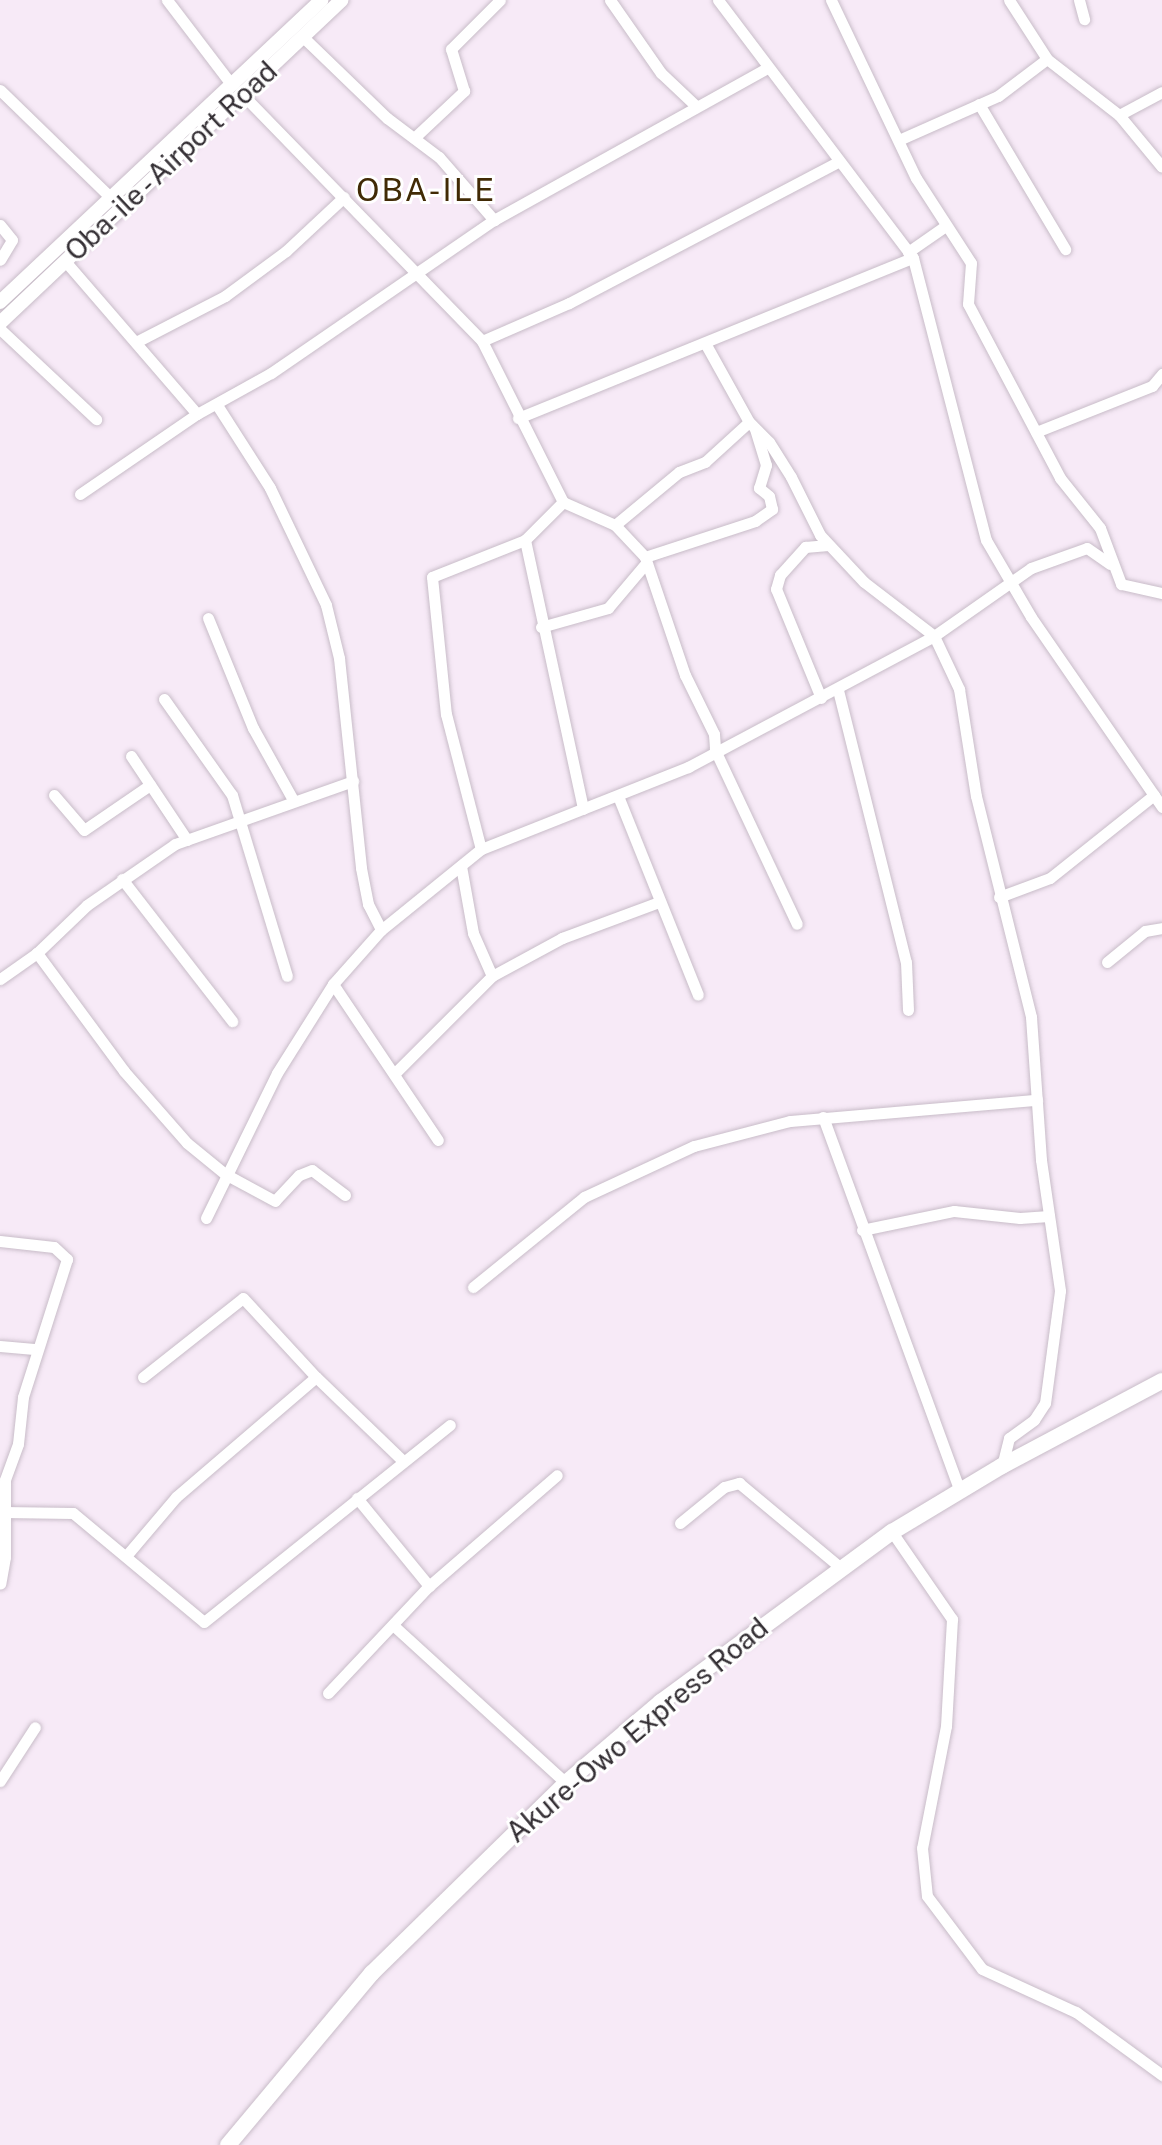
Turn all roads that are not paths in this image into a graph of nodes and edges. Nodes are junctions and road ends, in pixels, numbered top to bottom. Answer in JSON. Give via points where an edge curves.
{"nodes":[{"id":1,"x":167,"y":0,"type":"edge"},
{"id":2,"x":322,"y":0,"type":"edge"},
{"id":3,"x":341,"y":0,"type":"edge"},
{"id":4,"x":500,"y":0,"type":"edge"},
{"id":5,"x":610,"y":0,"type":"edge"},
{"id":6,"x":718,"y":0,"type":"edge"},
{"id":7,"x":831,"y":0,"type":"edge"},
{"id":8,"x":1009,"y":0,"type":"edge"},
{"id":9,"x":1079,"y":0,"type":"edge"},
{"id":10,"x":1084,"y":19,"type":"dead end"},
{"id":11,"x":303,"y":37,"type":"junction"},
{"id":12,"x":1047,"y":59,"type":"junction"},
{"id":13,"x":767,"y":68,"type":"junction"},
{"id":14,"x":236,"y":89,"type":"junction"},
{"id":15,"x":0,"y":90,"type":"edge"},
{"id":16,"x":1162,"y":92,"type":"edge"},
{"id":17,"x":979,"y":104,"type":"junction"},
{"id":18,"x":696,"y":106,"type":"junction"},
{"id":19,"x":1119,"y":115,"type":"junction"},
{"id":20,"x":414,"y":138,"type":"junction"},
{"id":21,"x":901,"y":139,"type":"junction"},
{"id":22,"x":836,"y":163,"type":"junction"},
{"id":23,"x":1162,"y":167,"type":"edge"},
{"id":24,"x":344,"y":197,"type":"junction"},
{"id":25,"x":111,"y":198,"type":"junction"},
{"id":26,"x":494,"y":220,"type":"junction"},
{"id":27,"x":95,"y":223,"type":"junction"},
{"id":28,"x":0,"y":225,"type":"edge"},
{"id":29,"x":944,"y":227,"type":"junction"},
{"id":30,"x":1065,"y":249,"type":"dead end"},
{"id":31,"x":910,"y":255,"type":"junction"},
{"id":32,"x":0,"y":260,"type":"edge"},
{"id":33,"x":65,"y":261,"type":"junction"},
{"id":34,"x":419,"y":274,"type":"junction"},
{"id":35,"x":0,"y":302,"type":"edge"},
{"id":36,"x":0,"y":323,"type":"edge"},
{"id":37,"x":0,"y":329,"type":"edge"},
{"id":38,"x":482,"y":341,"type":"junction"},
{"id":39,"x":136,"y":342,"type":"junction"},
{"id":40,"x":705,"y":343,"type":"junction"},
{"id":41,"x":1162,"y":374,"type":"edge"},
{"id":42,"x":217,"y":405,"type":"junction"},
{"id":43,"x":197,"y":414,"type":"junction"},
{"id":44,"x":518,"y":418,"type":"junction"},
{"id":45,"x":96,"y":419,"type":"dead end"},
{"id":46,"x":752,"y":426,"type":"junction"},
{"id":47,"x":1036,"y":432,"type":"junction"},
{"id":48,"x":80,"y":494,"type":"dead end"},
{"id":49,"x":563,"y":502,"type":"junction"},
{"id":50,"x":615,"y":525,"type":"junction"},
{"id":51,"x":525,"y":540,"type":"junction"},
{"id":52,"x":828,"y":545,"type":"junction"},
{"id":53,"x":646,"y":560,"type":"junction"},
{"id":54,"x":1110,"y":564,"type":"junction"},
{"id":55,"x":1013,"y":586,"type":"junction"},
{"id":56,"x":1162,"y":593,"type":"edge"},
{"id":57,"x":208,"y":618,"type":"dead end"},
{"id":58,"x":541,"y":627,"type":"junction"},
{"id":59,"x":934,"y":636,"type":"junction"},
{"id":60,"x":838,"y":690,"type":"junction"},
{"id":61,"x":821,"y":698,"type":"junction"},
{"id":62,"x":164,"y":699,"type":"dead end"},
{"id":63,"x":715,"y":750,"type":"junction"},
{"id":64,"x":131,"y":756,"type":"dead end"},
{"id":65,"x":353,"y":781,"type":"junction"},
{"id":66,"x":150,"y":785,"type":"junction"},
{"id":67,"x":54,"y":795,"type":"dead end"},
{"id":68,"x":1154,"y":795,"type":"junction"},
{"id":69,"x":618,"y":796,"type":"junction"},
{"id":70,"x":293,"y":800,"type":"junction"},
{"id":71,"x":1162,"y":807,"type":"edge"},
{"id":72,"x":583,"y":809,"type":"junction"},
{"id":73,"x":242,"y":818,"type":"junction"},
{"id":74,"x":187,"y":840,"type":"junction"},
{"id":75,"x":481,"y":849,"type":"junction"},
{"id":76,"x":461,"y":866,"type":"junction"},
{"id":77,"x":122,"y":879,"type":"junction"},
{"id":78,"x":999,"y":897,"type":"junction"},
{"id":79,"x":659,"y":902,"type":"junction"},
{"id":80,"x":797,"y":924,"type":"dead end"},
{"id":81,"x":1162,"y":928,"type":"edge"},
{"id":82,"x":381,"y":930,"type":"junction"},
{"id":83,"x":37,"y":953,"type":"junction"},
{"id":84,"x":1107,"y":962,"type":"dead end"},
{"id":85,"x":287,"y":976,"type":"dead end"},
{"id":86,"x":492,"y":976,"type":"junction"},
{"id":87,"x":0,"y":979,"type":"edge"},
{"id":88,"x":333,"y":984,"type":"junction"},
{"id":89,"x":698,"y":995,"type":"dead end"},
{"id":90,"x":908,"y":1010,"type":"dead end"},
{"id":91,"x":232,"y":1021,"type":"dead end"},
{"id":92,"x":396,"y":1072,"type":"junction"},
{"id":93,"x":1037,"y":1100,"type":"junction"},
{"id":94,"x":823,"y":1117,"type":"junction"},
{"id":95,"x":438,"y":1140,"type":"dead end"},
{"id":96,"x":225,"y":1174,"type":"junction"},
{"id":97,"x":345,"y":1195,"type":"dead end"},
{"id":98,"x":1049,"y":1216,"type":"junction"},
{"id":99,"x":206,"y":1218,"type":"dead end"},
{"id":100,"x":862,"y":1230,"type":"junction"},
{"id":101,"x":0,"y":1241,"type":"edge"},
{"id":102,"x":473,"y":1287,"type":"dead end"},
{"id":103,"x":0,"y":1346,"type":"edge"},
{"id":104,"x":37,"y":1349,"type":"junction"},
{"id":105,"x":143,"y":1377,"type":"dead end"},
{"id":106,"x":316,"y":1377,"type":"junction"},
{"id":107,"x":1162,"y":1381,"type":"edge"},
{"id":108,"x":450,"y":1425,"type":"dead end"},
{"id":109,"x":403,"y":1461,"type":"junction"},
{"id":110,"x":1002,"y":1466,"type":"junction"},
{"id":111,"x":557,"y":1475,"type":"dead end"},
{"id":112,"x":960,"y":1491,"type":"junction"},
{"id":113,"x":357,"y":1498,"type":"junction"},
{"id":114,"x":3,"y":1512,"type":"junction"},
{"id":115,"x":680,"y":1523,"type":"dead end"},
{"id":116,"x":892,"y":1532,"type":"junction"},
{"id":117,"x":126,"y":1556,"type":"junction"},
{"id":118,"x":841,"y":1568,"type":"junction"},
{"id":119,"x":0,"y":1584,"type":"edge"},
{"id":120,"x":429,"y":1586,"type":"junction"},
{"id":121,"x":394,"y":1626,"type":"junction"},
{"id":122,"x":328,"y":1693,"type":"dead end"},
{"id":123,"x":35,"y":1727,"type":"dead end"},
{"id":124,"x":0,"y":1781,"type":"edge"},
{"id":125,"x":566,"y":1783,"type":"junction"},
{"id":126,"x":1162,"y":2075,"type":"edge"},
{"id":127,"x":228,"y":2145,"type":"edge"}],
"edges":[{"from":1,"to":14,"type":"street"},
{"from":2,"to":14,"type":"main road","name":"Oba- ile - Airport Road"},
{"from":3,"to":11,"type":"main road","name":"Oba- ile - Airport Road"},
{"from":4,"to":20,"type":"street","via":[[451,49],[464,91]]},
{"from":5,"to":18,"type":"street","via":[[661,73]]},
{"from":6,"to":13,"type":"street"},
{"from":7,"to":21,"type":"street"},
{"from":8,"to":12,"type":"street"},
{"from":9,"to":10,"type":"street"},
{"from":11,"to":14,"type":"main road","name":"Oba- ile - Airport Road"},
{"from":11,"to":20,"type":"street"},
{"from":12,"to":17,"type":"street"},
{"from":12,"to":19,"type":"street"},
{"from":13,"to":18,"type":"street"},
{"from":13,"to":22,"type":"street"},
{"from":14,"to":24,"type":"street"},
{"from":14,"to":25,"type":"main road","name":"Oba- ile - Airport Road"},
{"from":14,"to":27,"type":"main road","name":"Oba- ile - Airport Road"},
{"from":15,"to":25,"type":"street"},
{"from":16,"to":19,"type":"street"},
{"from":17,"to":21,"type":"street"},
{"from":17,"to":30,"type":"street"},
{"from":18,"to":26,"type":"street"},
{"from":19,"to":23,"type":"street"},
{"from":20,"to":26,"type":"street","via":[[454,173]]},
{"from":21,"to":29,"type":"street"},
{"from":22,"to":31,"type":"street"},
{"from":22,"to":38,"type":"street","via":[[569,303]]},
{"from":24,"to":34,"type":"street"},
{"from":24,"to":39,"type":"street","via":[[286,251],[225,296],[165,322]]},
{"from":25,"to":27,"type":"main road","name":"Oba- ile - Airport Road"},
{"from":26,"to":34,"type":"street"},
{"from":27,"to":33,"type":"main road","name":"Oba- ile - Airport Road"},
{"from":27,"to":35,"type":"main road","name":"Oba- ile - Airport Road"},
{"from":28,"to":32,"type":"street","via":[[12,240]]},
{"from":29,"to":31,"type":"street"},
{"from":29,"to":47,"type":"street","via":[[974,269],[968,304]]},
{"from":31,"to":40,"type":"street"},
{"from":31,"to":55,"type":"street","via":[[970,464],[976,512]]},
{"from":33,"to":36,"type":"main road","name":"Oba- ile - Airport Road"},
{"from":33,"to":39,"type":"street"},
{"from":34,"to":38,"type":"street"},
{"from":34,"to":42,"type":"street"},
{"from":37,"to":45,"type":"street"},
{"from":38,"to":44,"type":"street"},
{"from":39,"to":43,"type":"street"},
{"from":40,"to":44,"type":"street"},
{"from":40,"to":46,"type":"street"},
{"from":41,"to":47,"type":"street","via":[[1152,386]]},
{"from":42,"to":43,"type":"street"},
{"from":42,"to":65,"type":"street","via":[[270,488],[326,605],[339,658]]},
{"from":43,"to":48,"type":"street"},
{"from":44,"to":49,"type":"street"},
{"from":46,"to":50,"type":"street","via":[[705,462],[679,472]]},
{"from":46,"to":52,"type":"street","via":[[773,447]]},
{"from":46,"to":53,"type":"street","via":[[766,465],[759,488],[769,496],[772,509],[755,521]]},
{"from":47,"to":54,"type":"street","via":[[1060,478],[1105,538]]},
{"from":49,"to":50,"type":"street"},
{"from":49,"to":51,"type":"street"},
{"from":50,"to":53,"type":"street"},
{"from":51,"to":58,"type":"street"},
{"from":51,"to":75,"type":"street","via":[[438,572],[431,586],[446,714]]},
{"from":52,"to":59,"type":"street","via":[[864,582]]},
{"from":52,"to":61,"type":"street","via":[[805,547],[780,575],[776,589]]},
{"from":53,"to":58,"type":"street","via":[[608,608]]},
{"from":53,"to":63,"type":"street","via":[[685,675],[714,734]]},
{"from":54,"to":55,"type":"street","via":[[1094,550],[1081,548],[1031,568]]},
{"from":54,"to":56,"type":"street","via":[[1121,584]]},
{"from":55,"to":59,"type":"street"},
{"from":55,"to":68,"type":"street"},
{"from":57,"to":70,"type":"street","via":[[253,728]]},
{"from":58,"to":72,"type":"street"},
{"from":59,"to":60,"type":"street"},
{"from":59,"to":78,"type":"street","via":[[959,689]]},
{"from":60,"to":61,"type":"street"},
{"from":60,"to":90,"type":"street","via":[[906,962]]},
{"from":61,"to":63,"type":"street"},
{"from":62,"to":73,"type":"street","via":[[232,795]]},
{"from":63,"to":69,"type":"street"},
{"from":63,"to":80,"type":"street"},
{"from":64,"to":66,"type":"street"},
{"from":65,"to":70,"type":"street"},
{"from":65,"to":82,"type":"street","via":[[363,880]]},
{"from":66,"to":67,"type":"street","via":[[84,830]]},
{"from":66,"to":74,"type":"street"},
{"from":68,"to":71,"type":"street"},
{"from":68,"to":78,"type":"street","via":[[1050,878]]},
{"from":69,"to":72,"type":"street"},
{"from":69,"to":79,"type":"street"},
{"from":70,"to":73,"type":"street"},
{"from":72,"to":75,"type":"street"},
{"from":73,"to":74,"type":"street"},
{"from":73,"to":85,"type":"street"},
{"from":74,"to":77,"type":"street"},
{"from":75,"to":76,"type":"street"},
{"from":76,"to":82,"type":"street"},
{"from":76,"to":86,"type":"street","via":[[473,933]]},
{"from":77,"to":83,"type":"street"},
{"from":77,"to":91,"type":"street"},
{"from":78,"to":93,"type":"street","via":[[1031,1017]]},
{"from":79,"to":86,"type":"street","via":[[562,938]]},
{"from":79,"to":89,"type":"street"},
{"from":81,"to":84,"type":"street","via":[[1145,931]]},
{"from":82,"to":88,"type":"street"},
{"from":83,"to":87,"type":"street"},
{"from":83,"to":96,"type":"street","via":[[124,1071],[187,1143]]},
{"from":86,"to":92,"type":"street"},
{"from":88,"to":92,"type":"street"},
{"from":88,"to":96,"type":"street","via":[[291,1048]]},
{"from":92,"to":95,"type":"street"},
{"from":93,"to":94,"type":"street"},
{"from":93,"to":98,"type":"street"},
{"from":94,"to":100,"type":"street"},
{"from":94,"to":102,"type":"street","via":[[778,1123],[694,1146],[612,1182],[554,1219]]},
{"from":96,"to":97,"type":"street","via":[[279,1201],[299,1175],[312,1170]]},
{"from":96,"to":99,"type":"street"},
{"from":98,"to":100,"type":"street","via":[[954,1211]]},
{"from":98,"to":110,"type":"street","via":[[1060,1291],[1045,1403],[1034,1420],[1009,1438]]},
{"from":100,"to":112,"type":"street"},
{"from":101,"to":104,"type":"street","via":[[54,1247],[67,1259]]},
{"from":103,"to":104,"type":"street"},
{"from":104,"to":114,"type":"street","via":[[23,1397],[18,1444],[5,1480]]},
{"from":105,"to":106,"type":"street","via":[[243,1298]]},
{"from":106,"to":109,"type":"street"},
{"from":106,"to":117,"type":"street","via":[[176,1497]]},
{"from":107,"to":110,"type":"highway","name":"Akure-Owo Express Road"},
{"from":108,"to":109,"type":"street"},
{"from":109,"to":113,"type":"street"},
{"from":110,"to":112,"type":"highway","name":"Akure-Owo Express Road"},
{"from":111,"to":120,"type":"street"},
{"from":112,"to":116,"type":"highway","name":"Akure-Owo Express Road"},
{"from":113,"to":117,"type":"street","via":[[209,1621],[199,1621]]},
{"from":113,"to":120,"type":"street"},
{"from":114,"to":117,"type":"street","via":[[64,1509]]},
{"from":114,"to":119,"type":"street"},
{"from":115,"to":118,"type":"street","via":[[724,1487],[739,1483]]},
{"from":116,"to":118,"type":"highway","name":"Akure-Owo Express Road"},
{"from":116,"to":126,"type":"street","via":[[952,1619],[946,1726],[922,1848],[927,1896],[982,1969],[1076,2012]]},
{"from":118,"to":125,"type":"highway","name":"Akure-Owo Express Road","via":[[661,1702]]},
{"from":120,"to":121,"type":"street"},
{"from":121,"to":122,"type":"street"},
{"from":121,"to":125,"type":"street"},
{"from":123,"to":124,"type":"street"},
{"from":125,"to":127,"type":"highway","name":"Akure-Owo Express Road","via":[[372,1973]]}]}
